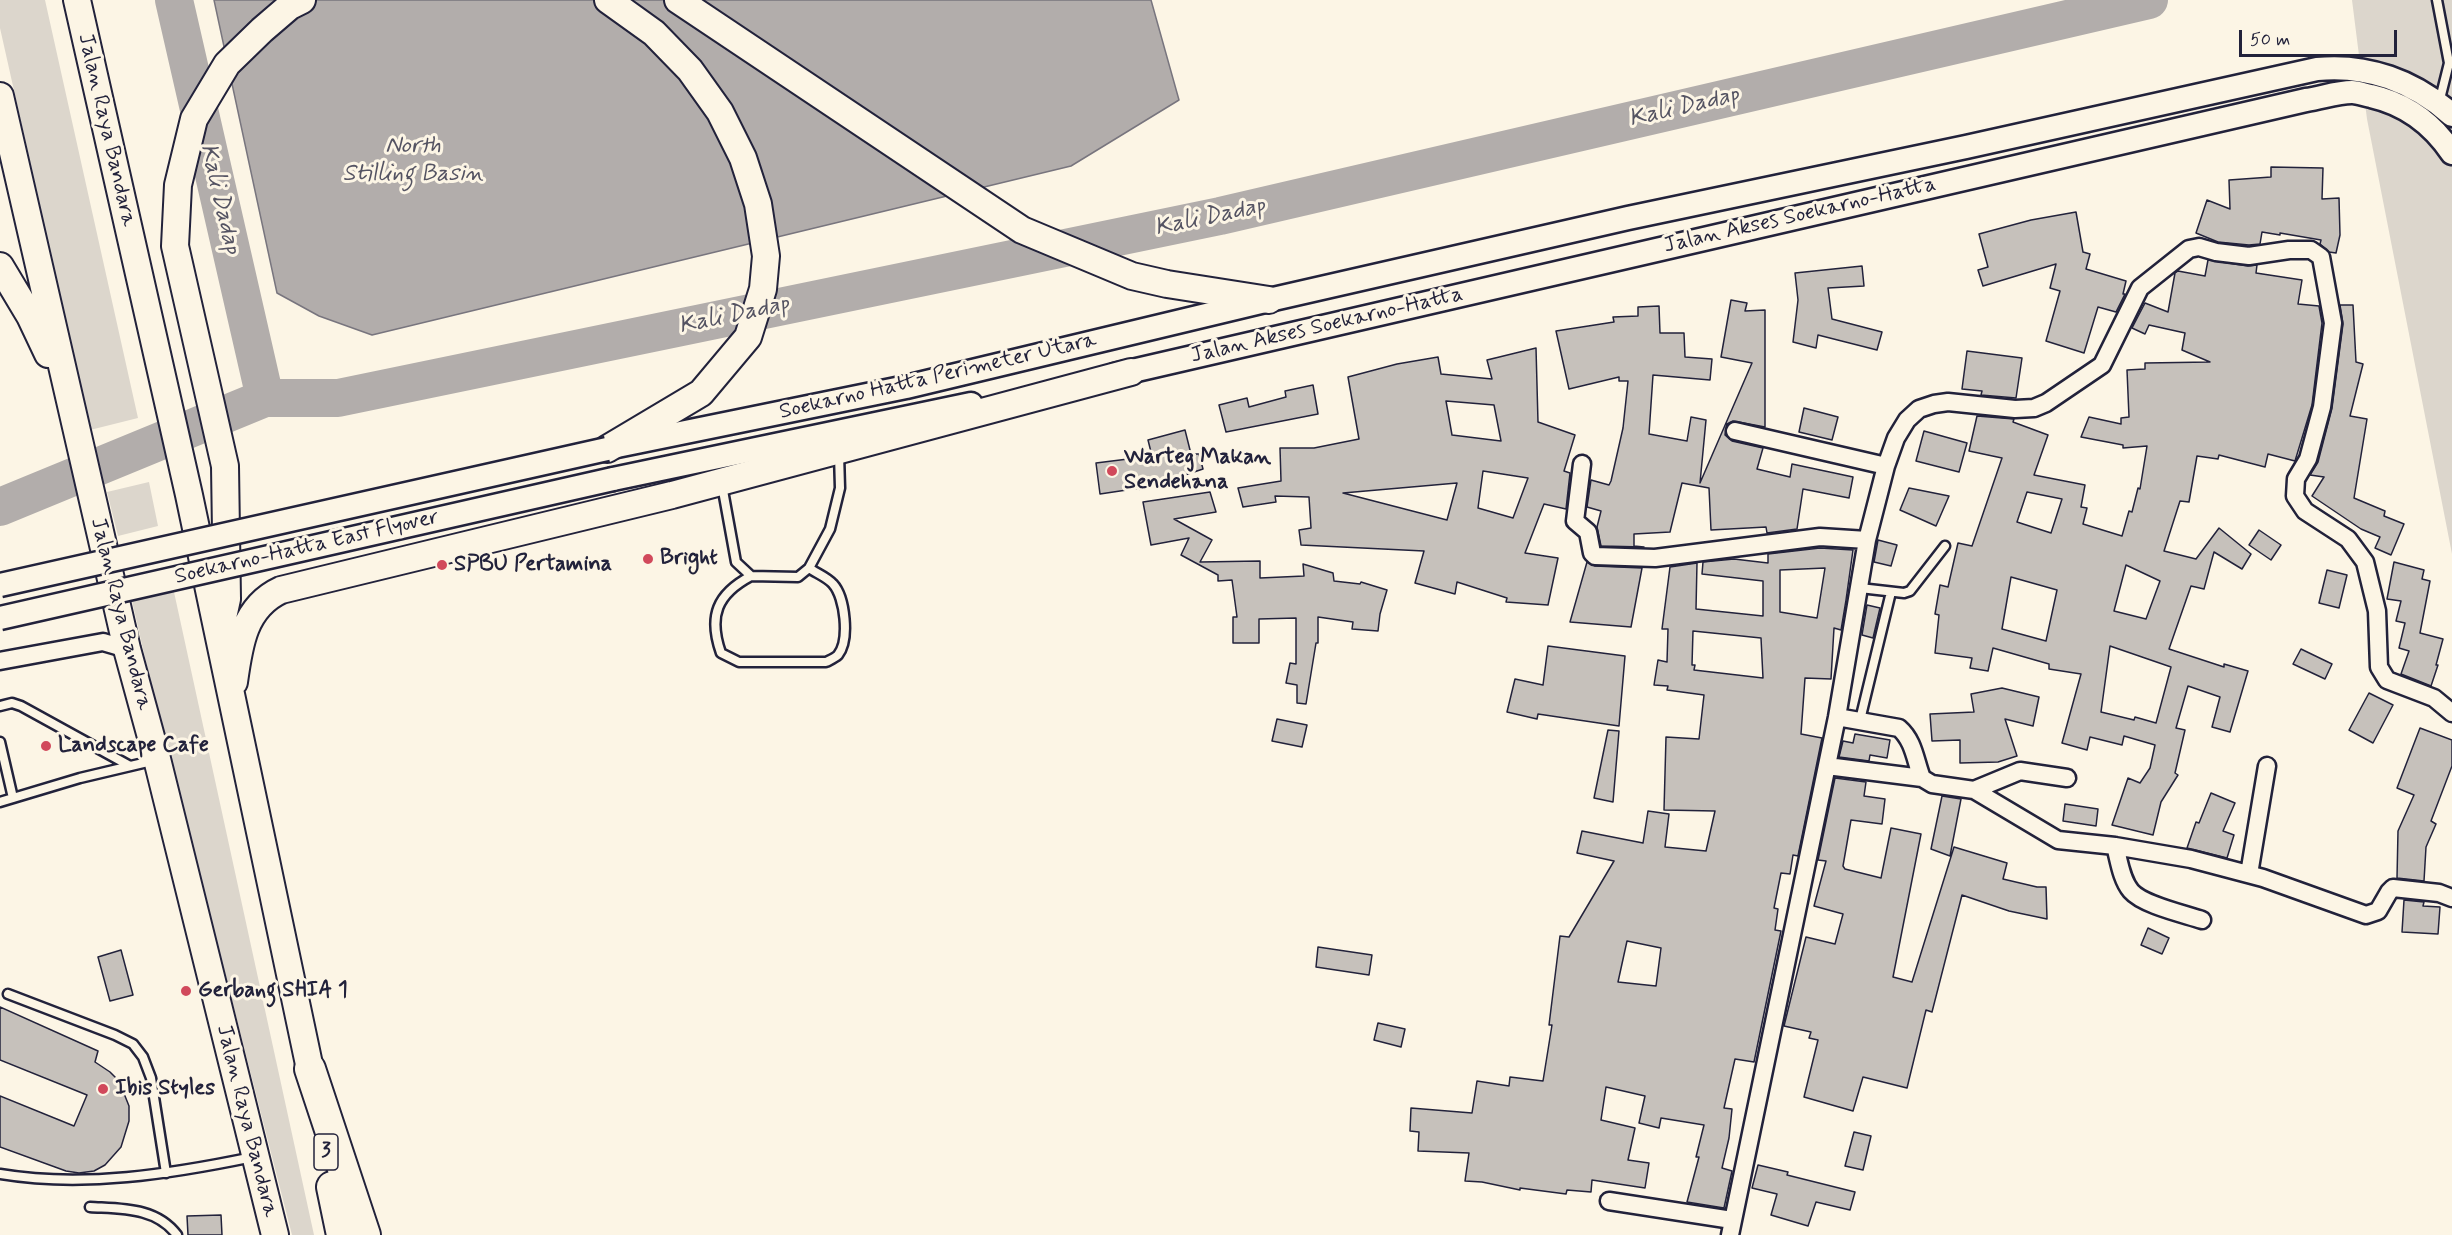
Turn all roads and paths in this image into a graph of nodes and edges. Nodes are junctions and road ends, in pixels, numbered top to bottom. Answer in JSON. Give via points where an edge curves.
{"nodes":[{"id":1,"x":77,"y":0,"type":"edge"},
{"id":2,"x":302,"y":0,"type":"edge"},
{"id":3,"x":608,"y":0,"type":"edge"},
{"id":4,"x":678,"y":0,"type":"edge"},
{"id":5,"x":2437,"y":0,"type":"edge"},
{"id":6,"x":0,"y":96,"type":"edge"},
{"id":7,"x":2446,"y":109,"type":"edge"},
{"id":8,"x":2452,"y":153,"type":"edge"},
{"id":9,"x":0,"y":266,"type":"edge"},
{"id":10,"x":1269,"y":300,"type":"junction"},
{"id":11,"x":1131,"y":372,"type":"junction"},
{"id":12,"x":67,"y":392,"type":"junction"},
{"id":13,"x":1735,"y":431,"type":"dead end"},
{"id":14,"x":607,"y":448,"type":"junction"},
{"id":15,"x":839,"y":450,"type":"junction"},
{"id":16,"x":1582,"y":464,"type":"dead end"},
{"id":17,"x":1886,"y":466,"type":"junction"},
{"id":18,"x":613,"y":479,"type":"joint"},
{"id":19,"x":721,"y":481,"type":"junction"},
{"id":20,"x":1867,"y":540,"type":"junction"},
{"id":21,"x":1945,"y":546,"type":"dead end"},
{"id":22,"x":809,"y":568,"type":"junction"},
{"id":23,"x":751,"y":576,"type":"junction"},
{"id":24,"x":0,"y":585,"type":"edge"},
{"id":25,"x":1860,"y":588,"type":"junction"},
{"id":26,"x":1891,"y":592,"type":"junction"},
{"id":27,"x":0,"y":618,"type":"edge"},
{"id":28,"x":219,"y":637,"type":"junction"},
{"id":29,"x":127,"y":649,"type":"junction"},
{"id":30,"x":0,"y":661,"type":"edge"},
{"id":31,"x":232,"y":696,"type":"junction"},
{"id":32,"x":0,"y":706,"type":"edge"},
{"id":33,"x":2452,"y":713,"type":"edge"},
{"id":34,"x":1837,"y":717,"type":"junction"},
{"id":35,"x":1860,"y":720,"type":"junction"},
{"id":36,"x":0,"y":742,"type":"edge"},
{"id":37,"x":157,"y":759,"type":"junction"},
{"id":38,"x":130,"y":766,"type":"junction"},
{"id":39,"x":1827,"y":766,"type":"junction"},
{"id":40,"x":2267,"y":766,"type":"dead end"},
{"id":41,"x":1922,"y":778,"type":"junction"},
{"id":42,"x":2067,"y":778,"type":"dead end"},
{"id":43,"x":1974,"y":790,"type":"junction"},
{"id":44,"x":13,"y":798,"type":"junction"},
{"id":45,"x":0,"y":802,"type":"edge"},
{"id":46,"x":2115,"y":846,"type":"junction"},
{"id":47,"x":2249,"y":874,"type":"junction"},
{"id":48,"x":2452,"y":898,"type":"edge"},
{"id":49,"x":2202,"y":920,"type":"dead end"},
{"id":50,"x":8,"y":994,"type":"dead end"},
{"id":51,"x":310,"y":1069,"type":"junction"},
{"id":52,"x":254,"y":1157,"type":"junction"},
{"id":53,"x":166,"y":1173,"type":"junction"},
{"id":54,"x":0,"y":1174,"type":"edge"},
{"id":55,"x":1609,"y":1201,"type":"dead end"},
{"id":56,"x":90,"y":1207,"type":"dead end"},
{"id":57,"x":1731,"y":1228,"type":"edge"},
{"id":58,"x":177,"y":1235,"type":"edge"},
{"id":59,"x":275,"y":1235,"type":"edge"},
{"id":60,"x":342,"y":1235,"type":"edge"},
{"id":61,"x":366,"y":1235,"type":"edge"}],
"edges":[{"from":1,"to":28,"type":"main road","name":"Jalan Raya Bandara"},
{"from":2,"to":28,"type":"main road","via":[[290,6],[227,64],[194,119],[178,185],[176,246],[225,466],[227,599]]},
{"from":3,"to":14,"type":"main road","via":[[654,33],[690,70],[720,112],[743,158],[758,204],[766,256],[763,289],[748,337],[701,393]]},
{"from":4,"to":10,"type":"main road","via":[[1022,230],[1132,276]]},
{"from":5,"to":7,"type":"lane","via":[[2449,63]]},
{"from":6,"to":12,"type":"main road","name":"Jalan Raya Bandara"},
{"from":7,"to":10,"type":"main road","name":"Jalan Akses Soekarno-Hatta","via":[[2402,81],[2384,75],[2337,67],[2316,69]]},
{"from":8,"to":11,"type":"main road","name":"Jalan Akses Soekarno-Hatta","via":[[2442,138],[2411,111],[2353,92]]},
{"from":9,"to":12,"type":"main road","via":[[30,316]]},
{"from":10,"to":14,"type":"main road","name":"Soekarno Hatta Perimeter Utara","via":[[906,387]]},
{"from":11,"to":15,"type":"main road"},
{"from":11,"to":18,"type":"main road","name":"Jalan Akses Soekarno-Hatta"},
{"from":12,"to":29,"type":"main road","name":"Jalan Raya Bandara"},
{"from":13,"to":17,"type":"street"},
{"from":14,"to":24,"type":"main road","name":"Soekarno-Hatta East Flyover","bridge":true},
{"from":15,"to":19,"type":"main road"},
{"from":15,"to":22,"type":"lane","via":[[840,488],[830,529]]},
{"from":16,"to":20,"type":"street","via":[[1575,521],[1588,532],[1595,556],[1655,558],[1820,537]]},
{"from":17,"to":20,"type":"street"},
{"from":17,"to":33,"type":"street","via":[[1907,420],[1919,409],[1948,402],[2034,408],[2095,372],[2110,352],[2134,295],[2188,249],[2199,247],[2249,256],[2289,249],[2311,250],[2321,257],[2333,323],[2322,407],[2307,459],[2296,479],[2295,496],[2305,511],[2348,539],[2365,562],[2377,611],[2379,667],[2387,680],[2434,698]]},
{"from":18,"to":27,"type":"main road","name":"Soekarno-Hatta East Flyover","bridge":true},
{"from":19,"to":23,"type":"lane","via":[[736,561]]},
{"from":19,"to":31,"type":"main road","via":[[280,590],[258,604],[245,627]]},
{"from":20,"to":25,"type":"street"},
{"from":21,"to":26,"type":"lane","via":[[1915,588],[1904,594]]},
{"from":22,"to":23,"type":"lane","via":[[798,577]]},
{"from":22,"to":23,"type":"lane","via":[[832,583],[840,596],[844,642],[837,656],[826,662],[739,662],[721,653],[715,637],[718,604],[735,585]]},
{"from":25,"to":26,"type":"lane"},
{"from":25,"to":34,"type":"street"},
{"from":26,"to":35,"type":"lane"},
{"from":28,"to":31,"type":"main road","name":"Jalan Raya Bandara"},
{"from":29,"to":30,"type":"street","via":[[103,642]]},
{"from":29,"to":37,"type":"main road","name":"Jalan Raya Bandara"},
{"from":31,"to":51,"type":"main road","name":"Jalan Raya Bandara"},
{"from":32,"to":38,"type":"lane","via":[[21,706]]},
{"from":34,"to":35,"type":"street"},
{"from":34,"to":39,"type":"street"},
{"from":35,"to":41,"type":"street","via":[[1899,728],[1912,744]]},
{"from":36,"to":44,"type":"lane"},
{"from":37,"to":38,"type":"lane"},
{"from":37,"to":52,"type":"main road","name":"Jalan Raya Bandara"},
{"from":38,"to":44,"type":"lane"},
{"from":39,"to":41,"type":"street"},
{"from":39,"to":57,"type":"street"},
{"from":40,"to":47,"type":"street"},
{"from":41,"to":43,"type":"street","via":[[1932,784]]},
{"from":42,"to":43,"type":"street","via":[[2020,771]]},
{"from":43,"to":46,"type":"street","via":[[2058,840]]},
{"from":44,"to":45,"type":"lane"},
{"from":46,"to":47,"type":"street"},
{"from":46,"to":49,"type":"street","via":[[2131,892]]},
{"from":47,"to":48,"type":"street","via":[[2366,915],[2378,911],[2393,888]]},
{"from":50,"to":53,"type":"lane","via":[[133,1044],[151,1078]]},
{"from":51,"to":60,"type":"highway","number":"3"},
{"from":51,"to":61,"type":"highway"},
{"from":52,"to":53,"type":"lane"},
{"from":52,"to":59,"type":"main road","name":"Jalan Raya Bandara"},
{"from":53,"to":54,"type":"lane","via":[[80,1180]]},
{"from":55,"to":57,"type":"street"},
{"from":56,"to":58,"type":"lane","via":[[149,1213]]}]}
